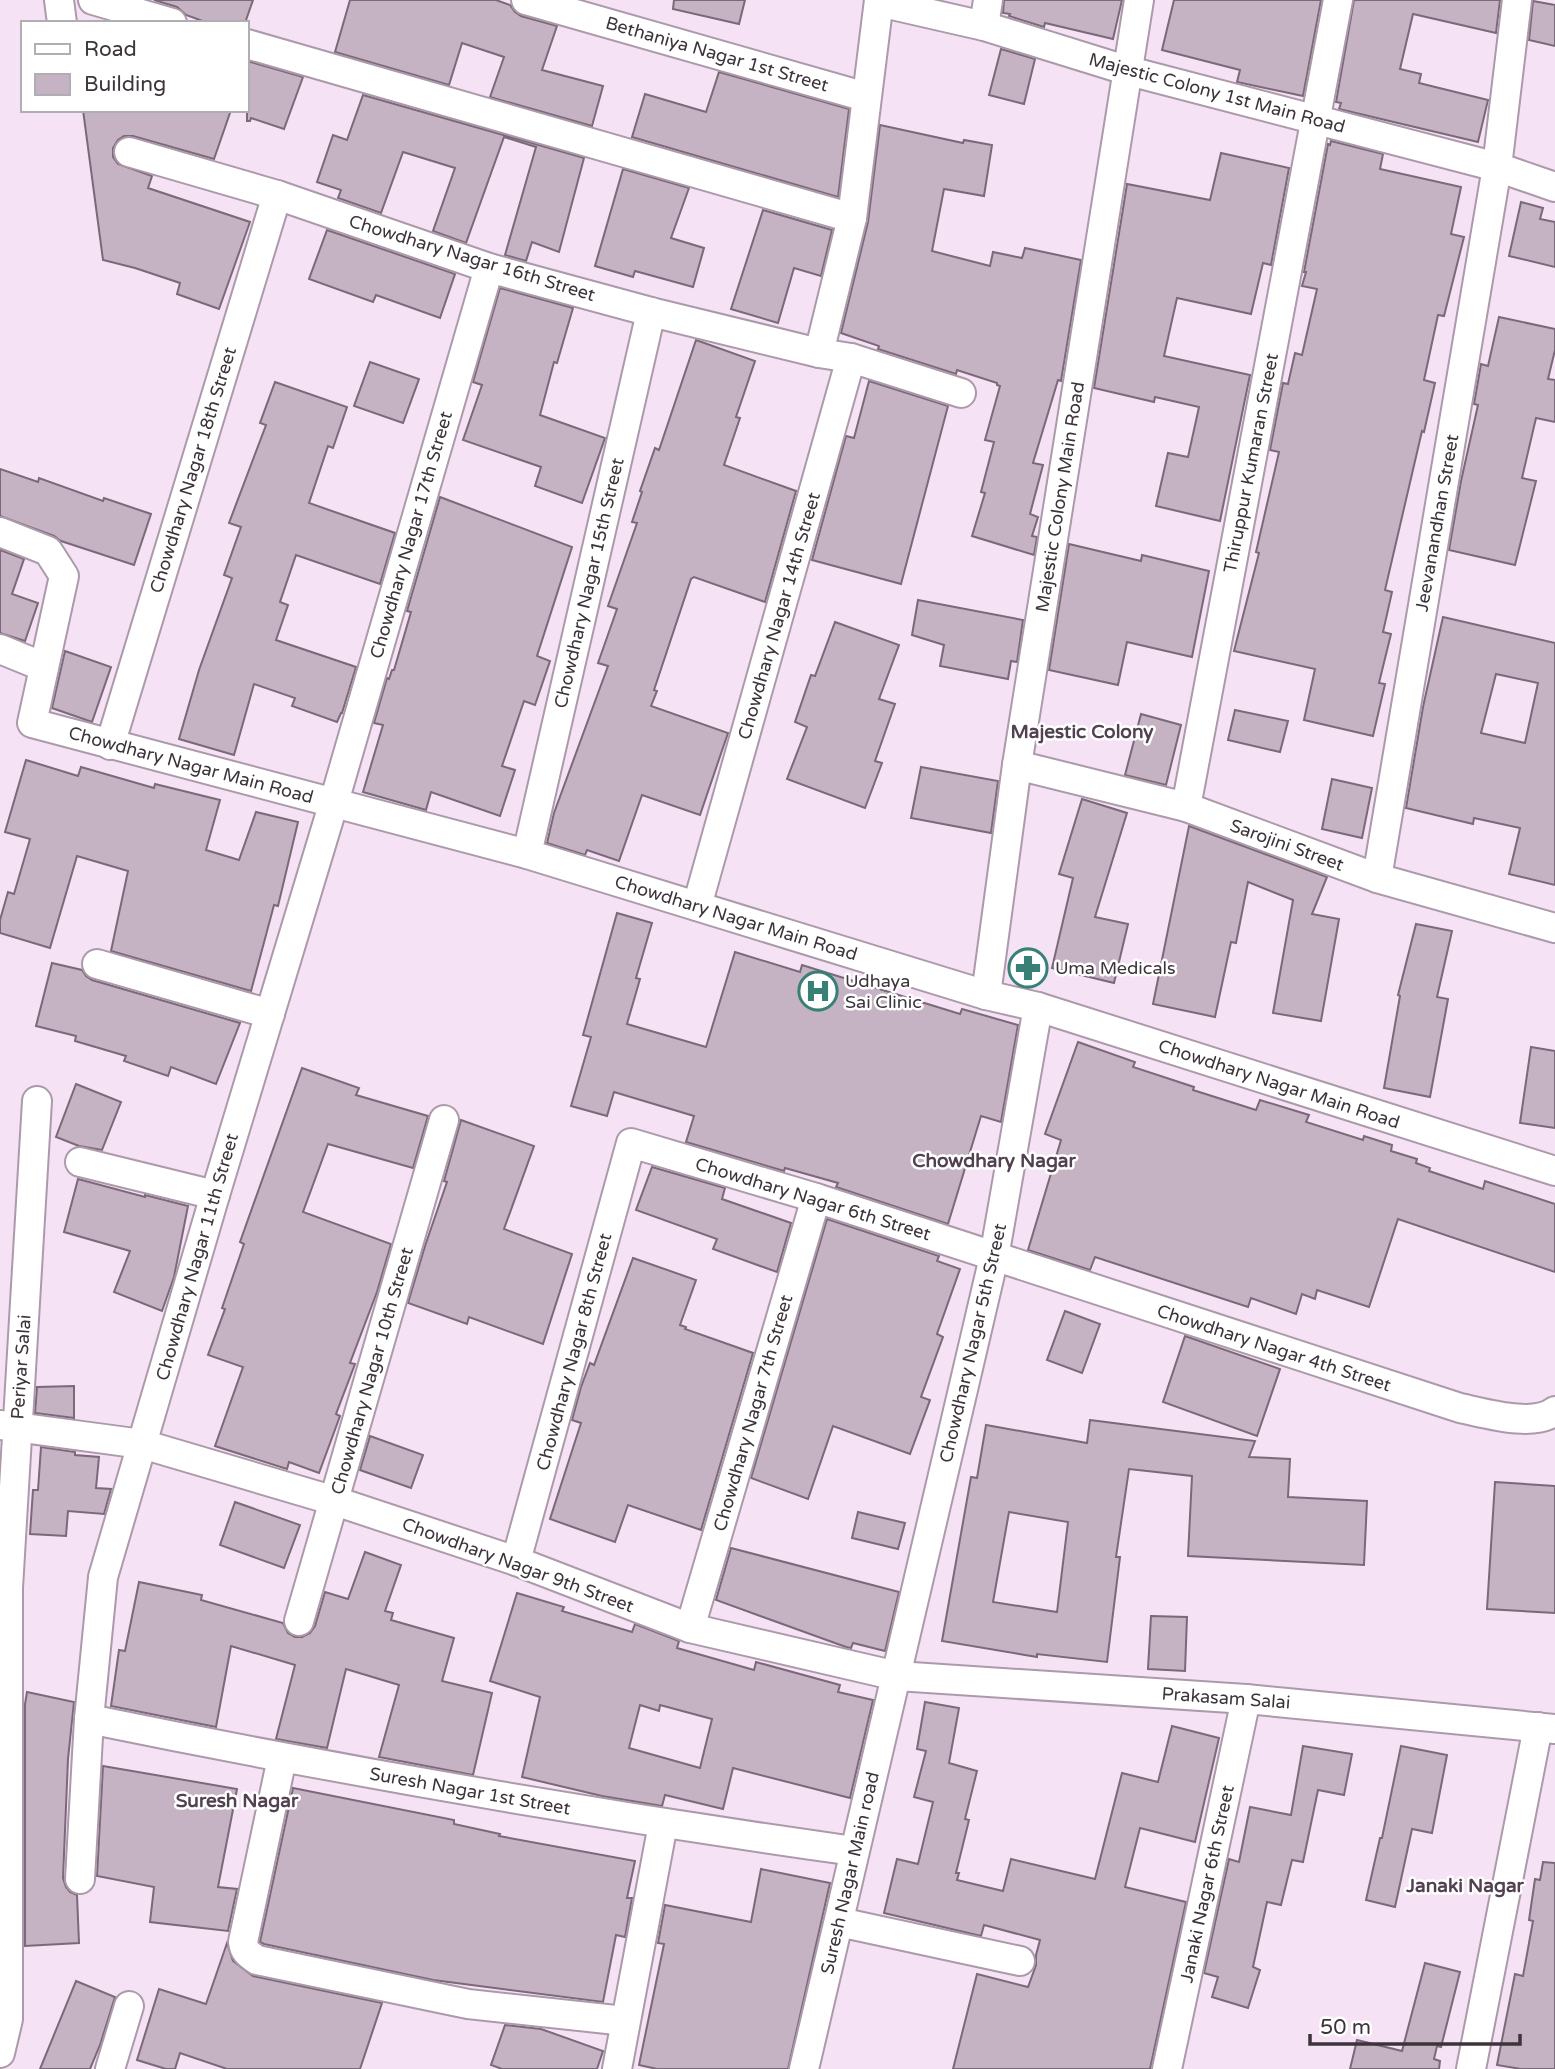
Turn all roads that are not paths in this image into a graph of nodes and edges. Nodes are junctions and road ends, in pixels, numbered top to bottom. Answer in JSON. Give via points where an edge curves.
{"nodes":[{"id":1,"x":59,"y":0,"type":"edge"},
{"id":2,"x":93,"y":0,"type":"edge"},
{"id":3,"x":526,"y":0,"type":"edge"},
{"id":4,"x":1139,"y":0,"type":"edge"},
{"id":5,"x":1338,"y":0,"type":"edge"},
{"id":6,"x":1517,"y":0,"type":"edge"},
{"id":7,"x":879,"y":1,"type":"edge"},
{"id":8,"x":986,"y":13,"type":"edge"},
{"id":9,"x":62,"y":21,"type":"edge"},
{"id":10,"x":165,"y":21,"type":"edge"},
{"id":11,"x":248,"y":44,"type":"edge"},
{"id":12,"x":1129,"y":71,"type":"junction"},
{"id":13,"x":866,"y":97,"type":"junction"},
{"id":14,"x":1316,"y":120,"type":"junction"},
{"id":15,"x":129,"y":152,"type":"dead end"},
{"id":16,"x":1497,"y":167,"type":"junction"},
{"id":17,"x":1555,"y":187,"type":"edge"},
{"id":18,"x":277,"y":195,"type":"junction"},
{"id":19,"x":852,"y":218,"type":"junction"},
{"id":20,"x":489,"y":268,"type":"junction"},
{"id":21,"x":651,"y":312,"type":"junction"},
{"id":22,"x":819,"y":353,"type":"junction"},
{"id":23,"x":851,"y":358,"type":"junction"},
{"id":24,"x":961,"y":393,"type":"dead end"},
{"id":25,"x":0,"y":532,"type":"edge"},
{"id":26,"x":0,"y":649,"type":"edge"},
{"id":27,"x":44,"y":667,"type":"junction"},
{"id":28,"x":110,"y":745,"type":"junction"},
{"id":29,"x":1017,"y":765,"type":"junction"},
{"id":30,"x":334,"y":803,"type":"junction"},
{"id":31,"x":1186,"y":807,"type":"junction"},
{"id":32,"x":527,"y":854,"type":"junction"},
{"id":33,"x":1377,"y":878,"type":"junction"},
{"id":34,"x":697,"y":906,"type":"junction"},
{"id":35,"x":1555,"y":928,"type":"edge"},
{"id":36,"x":97,"y":964,"type":"dead end"},
{"id":37,"x":986,"y":995,"type":"junction"},
{"id":38,"x":1038,"y":1007,"type":"junction"},
{"id":39,"x":270,"y":1014,"type":"junction"},
{"id":40,"x":37,"y":1101,"type":"dead end"},
{"id":41,"x":444,"y":1121,"type":"dead end"},
{"id":42,"x":631,"y":1143,"type":"joint"},
{"id":43,"x":80,"y":1162,"type":"dead end"},
{"id":44,"x":1555,"y":1171,"type":"edge"},
{"id":45,"x":215,"y":1195,"type":"junction"},
{"id":46,"x":816,"y":1198,"type":"junction"},
{"id":47,"x":994,"y":1257,"type":"junction"},
{"id":48,"x":1555,"y":1411,"type":"edge"},
{"id":49,"x":8,"y":1426,"type":"edge"},
{"id":50,"x":142,"y":1444,"type":"junction"},
{"id":51,"x":335,"y":1501,"type":"junction"},
{"id":52,"x":516,"y":1561,"type":"junction"},
{"id":53,"x":4,"y":1587,"type":"edge"},
{"id":54,"x":299,"y":1621,"type":"dead end"},
{"id":55,"x":690,"y":1628,"type":"junction"},
{"id":56,"x":897,"y":1676,"type":"junction"},
{"id":57,"x":1246,"y":1699,"type":"junction"},
{"id":58,"x":89,"y":1719,"type":"junction"},
{"id":59,"x":1547,"y":1728,"type":"edge"},
{"id":60,"x":282,"y":1758,"type":"junction"},
{"id":61,"x":663,"y":1824,"type":"junction"},
{"id":62,"x":854,"y":1851,"type":"junction"},
{"id":63,"x":80,"y":1879,"type":"dead end"},
{"id":64,"x":839,"y":1922,"type":"junction"},
{"id":65,"x":4,"y":1926,"type":"edge"},
{"id":66,"x":1020,"y":1961,"type":"dead end"},
{"id":67,"x":129,"y":2006,"type":"dead end"},
{"id":68,"x":625,"y":2021,"type":"junction"},
{"id":69,"x":0,"y":2053,"type":"edge"},
{"id":70,"x":110,"y":2069,"type":"edge"},
{"id":71,"x":617,"y":2069,"type":"edge"},
{"id":72,"x":804,"y":2069,"type":"edge"},
{"id":73,"x":1167,"y":2069,"type":"edge"},
{"id":74,"x":1471,"y":2069,"type":"edge"}],
"edges":[{"from":1,"to":9,"type":"street"},
{"from":2,"to":10,"type":"street"},
{"from":3,"to":13,"type":"street","name":"Bethaniya Nagar 1st Street"},
{"from":4,"to":12,"type":"street","name":"Majestic Colony Main Road"},
{"from":5,"to":14,"type":"street","name":"Thiruppur Kumaran Street"},
{"from":6,"to":16,"type":"street","name":"Jeevanandhan Street"},
{"from":7,"to":8,"type":"street","name":"Majestic Colony 1st Main Road"},
{"from":7,"to":13,"type":"street"},
{"from":8,"to":12,"type":"street","name":"Majestic Colony 1st Main Road"},
{"from":11,"to":19,"type":"street"},
{"from":12,"to":14,"type":"street","name":"Majestic Colony 1st Main Road"},
{"from":12,"to":29,"type":"street","name":"Majestic Colony Main Road"},
{"from":13,"to":19,"type":"street"},
{"from":14,"to":16,"type":"street","name":"Majestic Colony 1st Main Road"},
{"from":14,"to":31,"type":"street","name":"Thiruppur Kumaran Street"},
{"from":15,"to":18,"type":"street","name":"Chowdhary Nagar 16th Street"},
{"from":16,"to":17,"type":"street","name":"Majestic Colony 1st Main Road"},
{"from":16,"to":33,"type":"street","name":"Jeevanandhan Street"},
{"from":18,"to":20,"type":"street","name":"Chowdhary Nagar 16th Street"},
{"from":18,"to":28,"type":"street","name":"Chowdhary Nagar 18th Street"},
{"from":19,"to":22,"type":"street"},
{"from":20,"to":21,"type":"street","name":"Chowdhary Nagar 16th Street"},
{"from":20,"to":30,"type":"street","name":"Chowdhary Nagar 17th Street"},
{"from":21,"to":22,"type":"street","name":"Chowdhary Nagar 16th Street"},
{"from":21,"to":32,"type":"street","name":"Chowdhary Nagar 15th Street"},
{"from":22,"to":23,"type":"street"},
{"from":23,"to":24,"type":"street"},
{"from":23,"to":34,"type":"street","name":"Chowdhary Nagar 14th Street"},
{"from":25,"to":27,"type":"street","via":[[48,551],[64,576]]},
{"from":26,"to":27,"type":"street"},
{"from":27,"to":28,"type":"street","name":"Chowdhary Nagar Main Road","via":[[32,723]]},
{"from":28,"to":30,"type":"street","name":"Chowdhary Nagar Main Road"},
{"from":29,"to":31,"type":"street","name":"Sarojini Street"},
{"from":29,"to":37,"type":"street","name":"Majestic Colony Main Road"},
{"from":30,"to":32,"type":"street","name":"Chowdhary Nagar Main Road"},
{"from":30,"to":39,"type":"street","name":"Chowdhary Nagar 11th Street"},
{"from":31,"to":33,"type":"street","name":"Sarojini Street"},
{"from":32,"to":34,"type":"street","name":"Chowdhary Nagar Main Road"},
{"from":33,"to":35,"type":"street","name":"Sarojini Street"},
{"from":34,"to":37,"type":"street","name":"Chowdhary Nagar Main Road"},
{"from":36,"to":39,"type":"street"},
{"from":37,"to":38,"type":"street","name":"Chowdhary Nagar Main Road"},
{"from":38,"to":44,"type":"street","name":"Chowdhary Nagar Main Road"},
{"from":38,"to":47,"type":"street","name":"Chowdhary Nagar 5th Street"},
{"from":39,"to":45,"type":"street","name":"Chowdhary Nagar 11th Street"},
{"from":40,"to":49,"type":"street","name":"Periyar Salai"},
{"from":41,"to":51,"type":"street","name":"Chowdhary Nagar 10th Street"},
{"from":42,"to":46,"type":"street","name":"Chowdhary Nagar 6th Street"},
{"from":42,"to":52,"type":"street","name":"Chowdhary Nagar 8th Street"},
{"from":43,"to":45,"type":"street"},
{"from":45,"to":50,"type":"street","name":"Chowdhary Nagar 11th Street"},
{"from":46,"to":47,"type":"street","name":"Chowdhary Nagar 6th Street"},
{"from":46,"to":55,"type":"street","name":"Chowdhary Nagar 7th Street"},
{"from":47,"to":48,"type":"street","name":"Chowdhary Nagar 4th Street","via":[[1460,1408],[1526,1419]]},
{"from":47,"to":56,"type":"street","name":"Chowdhary Nagar 5th Street"},
{"from":49,"to":50,"type":"street","name":"Chowdhary Nagar 9th Street"},
{"from":49,"to":53,"type":"street","name":"Periyar Salai"},
{"from":50,"to":51,"type":"street","name":"Chowdhary Nagar 9th Street"},
{"from":50,"to":58,"type":"street","name":"Chowdhary Nagar 11th Street","via":[[103,1577]]},
{"from":51,"to":52,"type":"street","name":"Chowdhary Nagar 9th Street"},
{"from":51,"to":54,"type":"street","name":"Chowdhary Nagar 10th Street"},
{"from":52,"to":55,"type":"street","name":"Chowdhary Nagar 9th Street"},
{"from":53,"to":65,"type":"street","name":"Periyar Salai"},
{"from":55,"to":56,"type":"street","name":"Chowdhary Nagar 9th Street"},
{"from":56,"to":57,"type":"street","name":"Prakasam Salai"},
{"from":56,"to":62,"type":"street","name":"Suresh Nagar Main road"},
{"from":57,"to":59,"type":"street","name":"Prakasam Salai"},
{"from":57,"to":73,"type":"street","name":"Janaki Nagar 6th Street"},
{"from":58,"to":60,"type":"street","name":"Suresh Nagar 1st Street"},
{"from":58,"to":63,"type":"street","name":"Chowdhary Nagar 11th Street"},
{"from":59,"to":74,"type":"street"},
{"from":60,"to":61,"type":"street","name":"Suresh Nagar 1st Street"},
{"from":60,"to":68,"type":"street","via":[[243,1942],[248,1954],[257,1960],[468,2004]]},
{"from":61,"to":62,"type":"street","name":"Suresh Nagar 1st Street"},
{"from":61,"to":68,"type":"street"},
{"from":62,"to":64,"type":"street","name":"Suresh Nagar Main road"},
{"from":64,"to":66,"type":"street"},
{"from":64,"to":72,"type":"street","name":"Suresh Nagar Main road"},
{"from":65,"to":69,"type":"street","name":"Periyar Salai","via":[[8,2019]]},
{"from":67,"to":70,"type":"street"},
{"from":68,"to":71,"type":"street"}]}
